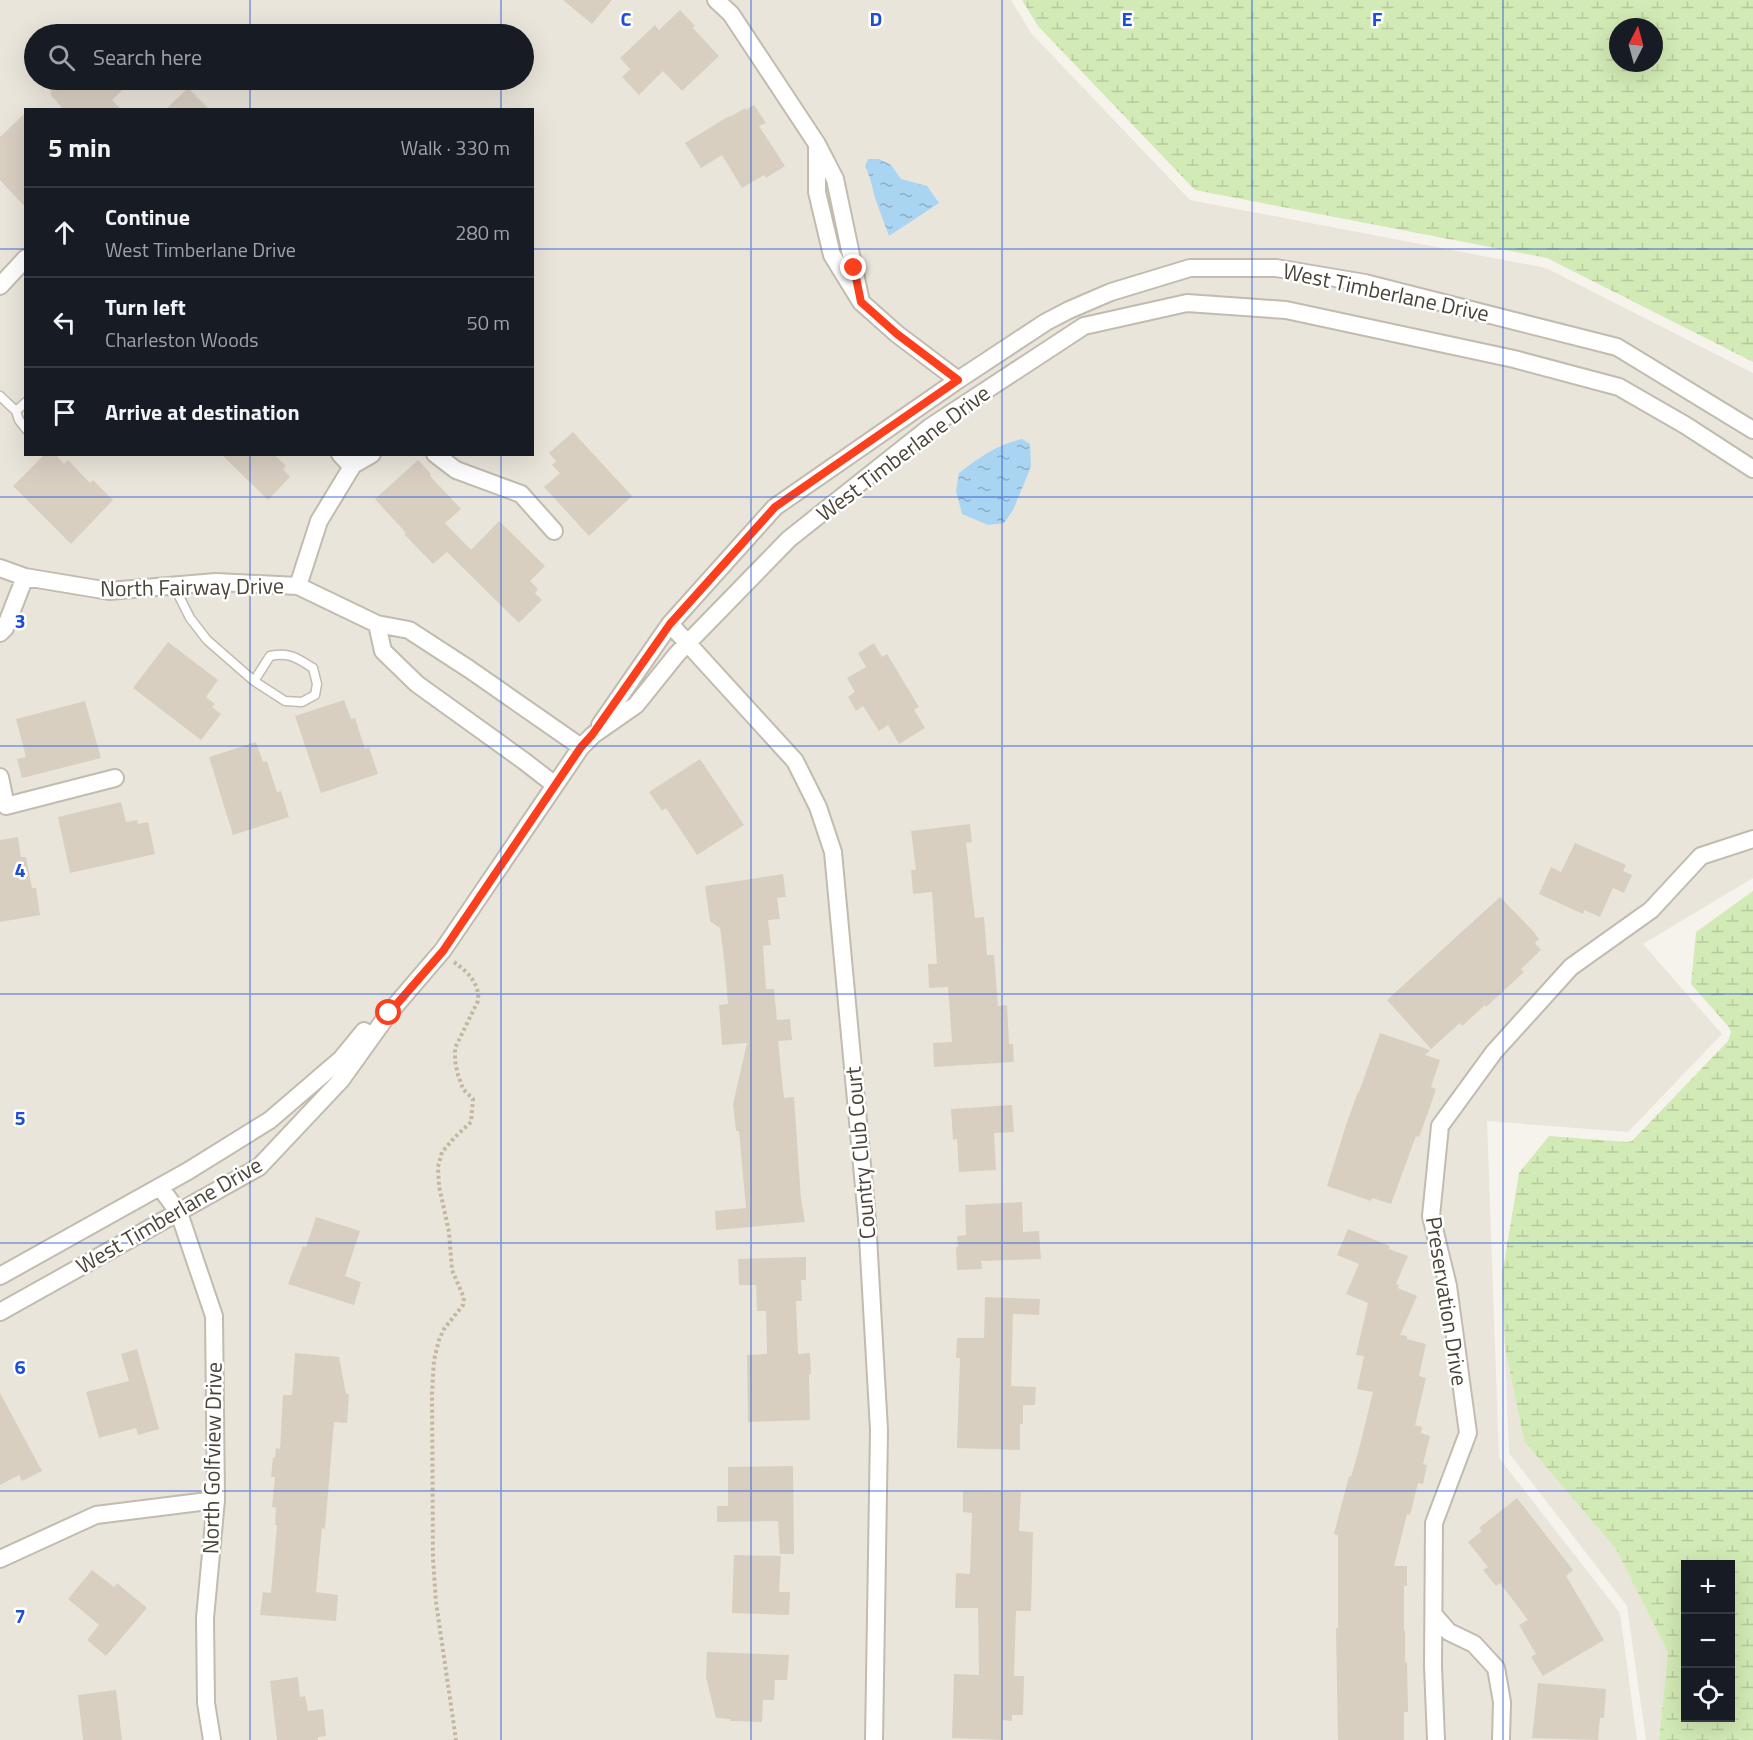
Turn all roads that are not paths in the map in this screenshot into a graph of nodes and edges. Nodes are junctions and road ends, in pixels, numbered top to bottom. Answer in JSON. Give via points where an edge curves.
{"nodes":[{"id":1,"x":716,"y":0,"type":"edge"},
{"id":2,"x":24,"y":260,"type":"edge"},
{"id":3,"x":0,"y":286,"type":"edge"},
{"id":4,"x":958,"y":380,"type":"junction"},
{"id":5,"x":0,"y":396,"type":"edge"},
{"id":6,"x":24,"y":404,"type":"edge"},
{"id":7,"x":16,"y":411,"type":"junction"},
{"id":8,"x":24,"y":426,"type":"edge"},
{"id":9,"x":1753,"y":430,"type":"edge"},
{"id":10,"x":363,"y":456,"type":"edge"},
{"id":11,"x":438,"y":456,"type":"edge"},
{"id":12,"x":346,"y":460,"type":"edge"},
{"id":13,"x":1753,"y":469,"type":"edge"},
{"id":14,"x":554,"y":531,"type":"dead end"},
{"id":15,"x":0,"y":568,"type":"edge"},
{"id":16,"x":25,"y":577,"type":"junction"},
{"id":17,"x":174,"y":586,"type":"junction"},
{"id":18,"x":298,"y":586,"type":"junction"},
{"id":19,"x":377,"y":624,"type":"junction"},
{"id":20,"x":670,"y":624,"type":"junction"},
{"id":21,"x":0,"y":633,"type":"edge"},
{"id":22,"x":688,"y":643,"type":"junction"},
{"id":23,"x":254,"y":681,"type":"junction"},
{"id":24,"x":587,"y":741,"type":"junction"},
{"id":25,"x":0,"y":777,"type":"edge"},
{"id":26,"x":115,"y":778,"type":"dead end"},
{"id":27,"x":555,"y":785,"type":"junction"},
{"id":28,"x":1753,"y":839,"type":"edge"},
{"id":29,"x":389,"y":1013,"type":"junction"},
{"id":30,"x":160,"y":1187,"type":"junction"},
{"id":31,"x":179,"y":1213,"type":"junction"},
{"id":32,"x":0,"y":1276,"type":"edge"},
{"id":33,"x":0,"y":1312,"type":"edge"},
{"id":34,"x":216,"y":1500,"type":"junction"},
{"id":35,"x":0,"y":1559,"type":"edge"},
{"id":36,"x":1435,"y":1616,"type":"junction"},
{"id":37,"x":212,"y":1740,"type":"edge"},
{"id":38,"x":874,"y":1740,"type":"edge"},
{"id":39,"x":1436,"y":1740,"type":"edge"},
{"id":40,"x":1502,"y":1740,"type":"edge"}],
"edges":[{"from":1,"to":4,"type":"street","via":[[731,14],[817,144],[835,179],[861,302]]},
{"from":2,"to":3,"type":"street"},
{"from":4,"to":9,"type":"street","name":"West Timberlane Drive","via":[[1046,322],[1111,292],[1190,268],[1276,268],[1365,283],[1617,346]]},
{"from":4,"to":20,"type":"street","name":"West Timberlane Drive","via":[[775,507]]},
{"from":5,"to":7,"type":"lane"},
{"from":6,"to":7,"type":"lane"},
{"from":7,"to":8,"type":"lane"},
{"from":10,"to":12,"type":"street"},
{"from":11,"to":14,"type":"street","via":[[456,470],[521,494]]},
{"from":12,"to":18,"type":"street","via":[[319,521]]},
{"from":13,"to":22,"type":"street","name":"West Timberlane Drive","via":[[1619,387],[1514,359],[1286,310],[1187,303],[1084,326],[930,427],[789,539]]},
{"from":15,"to":16,"type":"street","name":"North Fairway Drive"},
{"from":16,"to":17,"type":"street","name":"North Fairway Drive","via":[[109,591]]},
{"from":16,"to":21,"type":"street"},
{"from":17,"to":18,"type":"street","name":"North Fairway Drive","via":[[216,582]]},
{"from":17,"to":23,"type":"lane","via":[[190,618],[207,640]]},
{"from":18,"to":19,"type":"street","name":"North Fairway Drive"},
{"from":19,"to":24,"type":"street","name":"North Fairway Drive","via":[[409,630]]},
{"from":19,"to":27,"type":"street","via":[[383,651],[417,684]]},
{"from":20,"to":22,"type":"street","name":"Country Club Court"},
{"from":20,"to":24,"type":"street","name":"West Timberlane Drive"},
{"from":22,"to":24,"type":"street","name":"West Timberlane Drive","via":[[636,705]]},
{"from":22,"to":38,"type":"street","name":"Country Club Court","via":[[795,761],[818,807],[833,852],[867,1219],[879,1430]]},
{"from":23,"to":23,"type":"lane","via":[[285,701],[302,702],[315,695],[317,684],[314,669],[284,653],[270,656]]},
{"from":24,"to":27,"type":"street","name":"West Timberlane Drive"},
{"from":25,"to":26,"type":"street","via":[[6,806]]},
{"from":27,"to":29,"type":"street","name":"West Timberlane Drive","via":[[441,953]]},
{"from":28,"to":36,"type":"street","name":"Preservation Drive","via":[[1701,856],[1651,910],[1571,967],[1494,1052],[1440,1126],[1431,1216],[1449,1286],[1468,1433],[1434,1523]]},
{"from":29,"to":30,"type":"street","name":"West Timberlane Drive","via":[[371,1022],[340,1059],[270,1120]]},
{"from":29,"to":31,"type":"street","name":"West Timberlane Drive","via":[[341,1080],[260,1167]]},
{"from":30,"to":31,"type":"street","name":"North Golfview Drive"},
{"from":30,"to":32,"type":"street","name":"West Timberlane Drive"},
{"from":31,"to":33,"type":"street","name":"West Timberlane Drive"},
{"from":31,"to":34,"type":"street","name":"North Golfview Drive","via":[[214,1316]]},
{"from":34,"to":35,"type":"street","via":[[96,1515]]},
{"from":34,"to":37,"type":"street","name":"North Golfview Drive","via":[[205,1618],[206,1703]]},
{"from":36,"to":39,"type":"street","name":"Preservation Drive"},
{"from":36,"to":40,"type":"street","via":[[1449,1632],[1474,1644],[1496,1668],[1502,1702]]}]}
